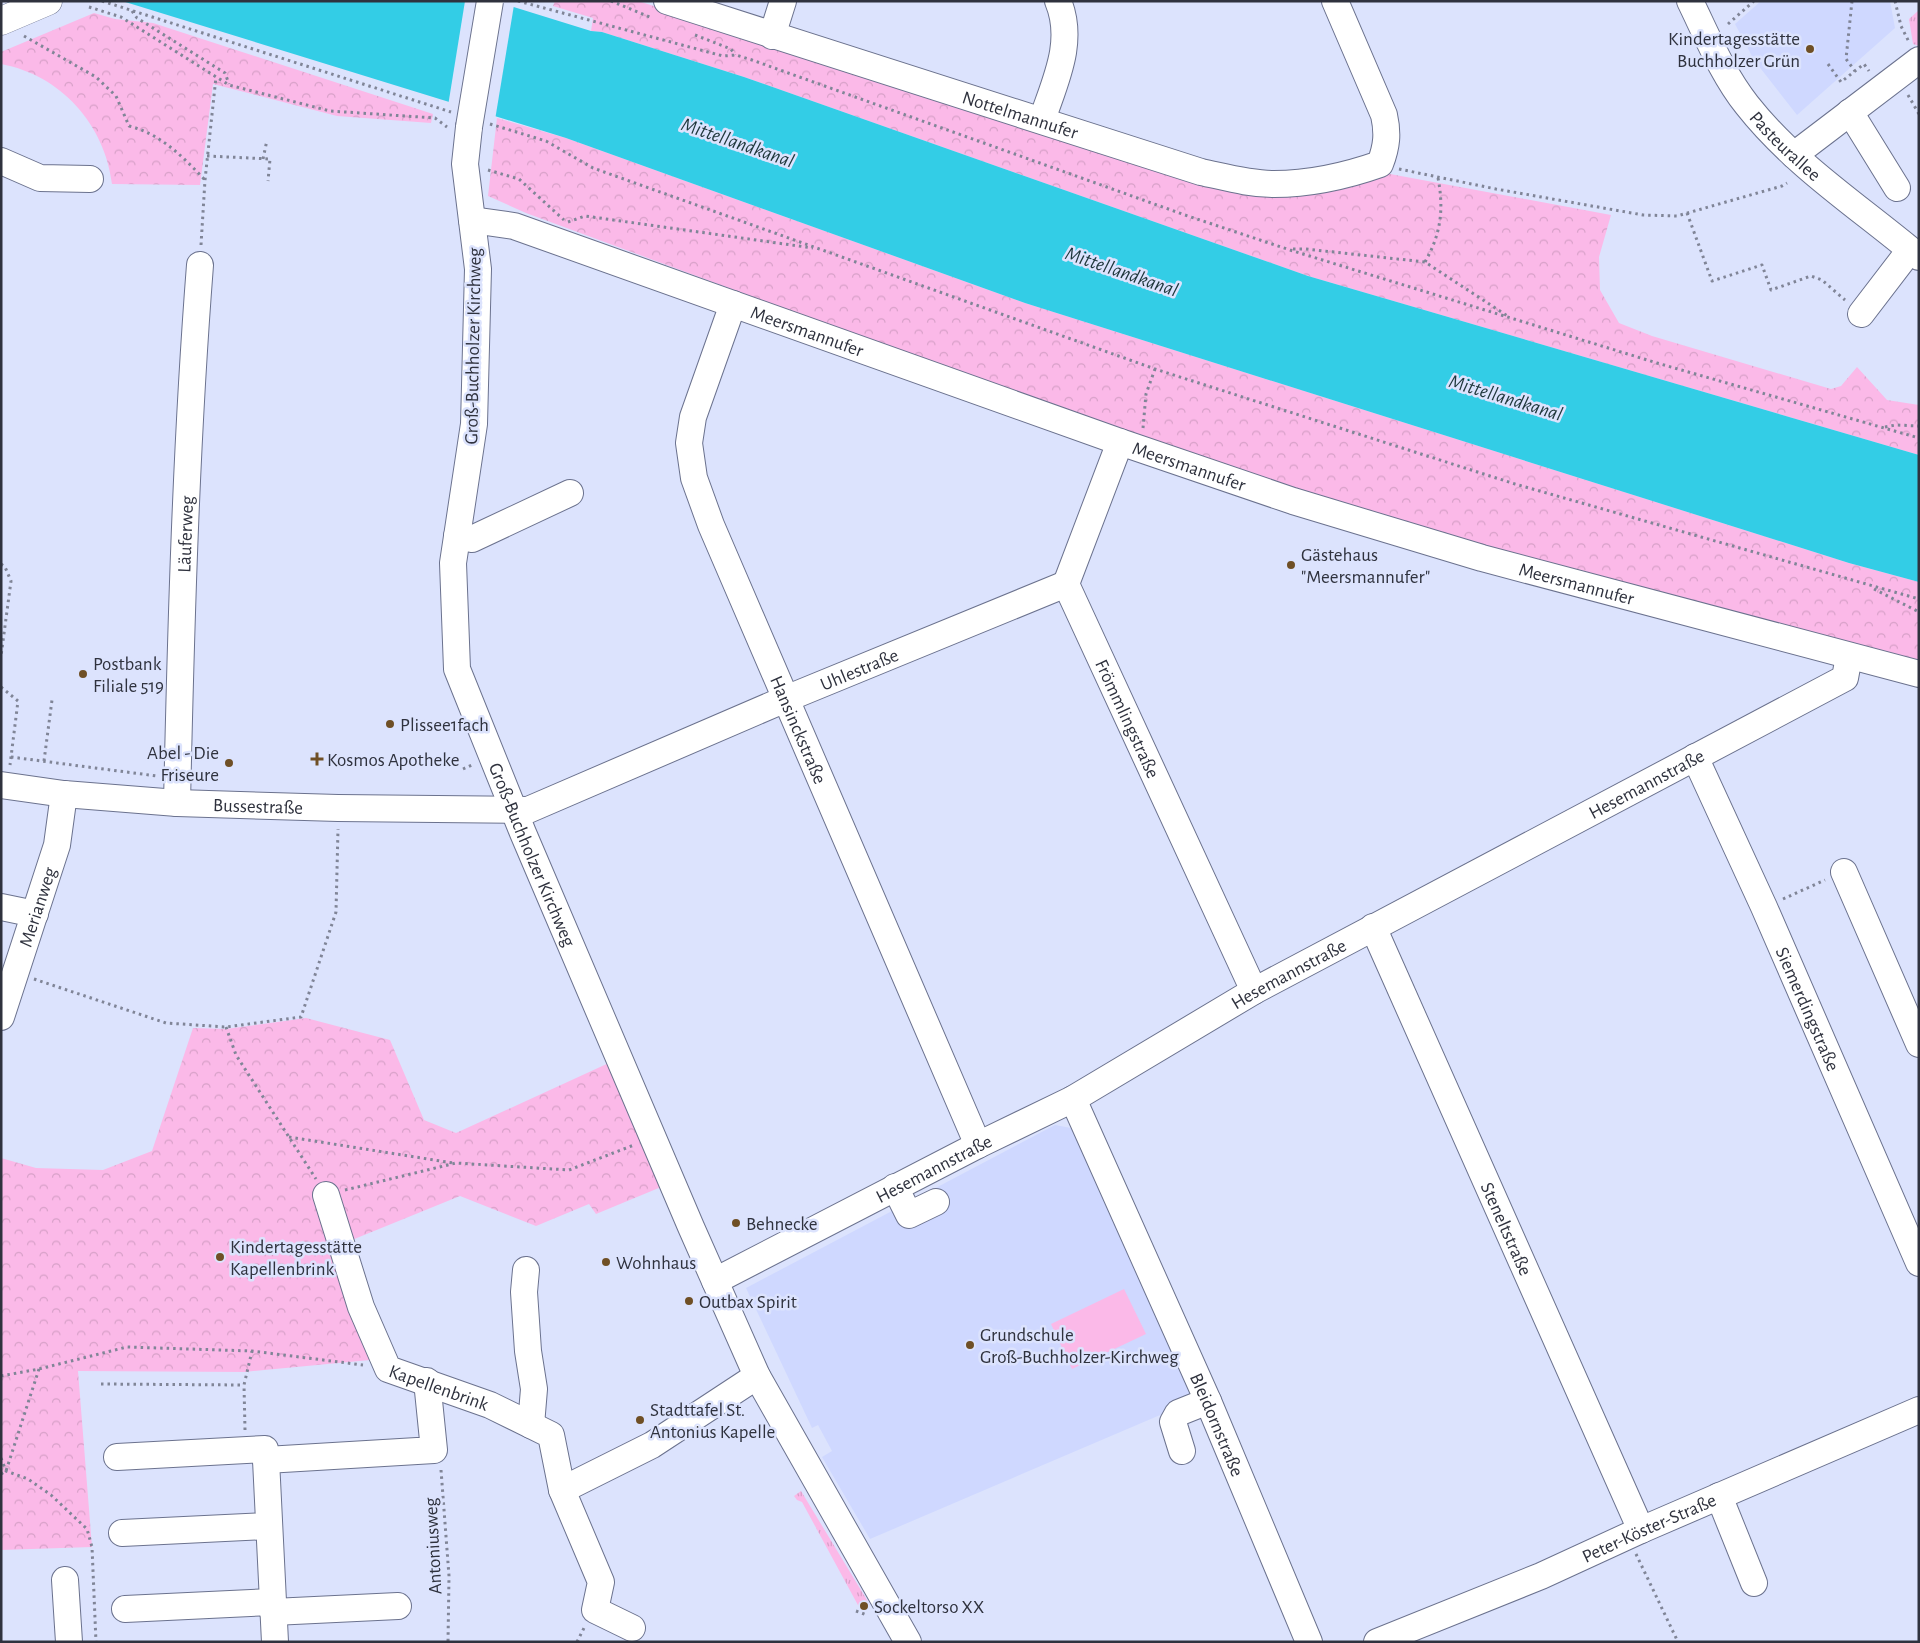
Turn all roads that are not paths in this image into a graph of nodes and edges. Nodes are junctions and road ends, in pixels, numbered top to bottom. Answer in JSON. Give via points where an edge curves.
{"nodes":[{"id":1,"x":48,"y":1,"type":"edge"},
{"id":2,"x":490,"y":1,"type":"edge"},
{"id":3,"x":667,"y":1,"type":"edge"},
{"id":4,"x":783,"y":1,"type":"edge"},
{"id":5,"x":1058,"y":1,"type":"edge"},
{"id":6,"x":1335,"y":1,"type":"edge"},
{"id":7,"x":1690,"y":1,"type":"edge"},
{"id":8,"x":1,"y":21,"type":"edge"},
{"id":9,"x":772,"y":36,"type":"junction"},
{"id":10,"x":1917,"y":65,"type":"edge"},
{"id":11,"x":1850,"y":112,"type":"junction"},
{"id":12,"x":1042,"y":120,"type":"junction"},
{"id":13,"x":1794,"y":155,"type":"junction"},
{"id":14,"x":1,"y":162,"type":"edge"},
{"id":15,"x":90,"y":178,"type":"dead end"},
{"id":16,"x":1897,"y":188,"type":"dead end"},
{"id":17,"x":472,"y":220,"type":"junction"},
{"id":18,"x":1914,"y":254,"type":"edge"},
{"id":19,"x":200,"y":265,"type":"road end"},
{"id":20,"x":732,"y":304,"type":"junction"},
{"id":21,"x":1861,"y":314,"type":"road end"},
{"id":22,"x":1127,"y":433,"type":"junction"},
{"id":23,"x":570,"y":493,"type":"dead end"},
{"id":24,"x":457,"y":536,"type":"junction"},
{"id":25,"x":1066,"y":584,"type":"junction"},
{"id":26,"x":1849,"y":656,"type":"junction"},
{"id":27,"x":1919,"y":674,"type":"edge"},
{"id":28,"x":788,"y":698,"type":"junction"},
{"id":29,"x":1694,"y":757,"type":"junction"},
{"id":30,"x":4,"y":786,"type":"edge"},
{"id":31,"x":177,"y":791,"type":"junction"},
{"id":32,"x":64,"y":794,"type":"junction"},
{"id":33,"x":514,"y":810,"type":"junction"},
{"id":34,"x":1844,"y":872,"type":"road end"},
{"id":35,"x":1,"y":906,"type":"edge"},
{"id":36,"x":35,"y":914,"type":"junction"},
{"id":37,"x":1373,"y":928,"type":"junction"},
{"id":38,"x":1254,"y":990,"type":"junction"},
{"id":39,"x":1,"y":1017,"type":"edge"},
{"id":40,"x":1919,"y":1044,"type":"edge"},
{"id":41,"x":1073,"y":1098,"type":"junction"},
{"id":42,"x":978,"y":1145,"type":"junction"},
{"id":43,"x":895,"y":1188,"type":"junction"},
{"id":44,"x":326,"y":1195,"type":"road end"},
{"id":45,"x":936,"y":1202,"type":"dead end"},
{"id":46,"x":1919,"y":1263,"type":"edge"},
{"id":47,"x":526,"y":1270,"type":"dead end"},
{"id":48,"x":715,"y":1281,"type":"junction"},
{"id":49,"x":757,"y":1376,"type":"junction"},
{"id":50,"x":427,"y":1381,"type":"junction"},
{"id":51,"x":1208,"y":1401,"type":"junction"},
{"id":52,"x":1919,"y":1410,"type":"edge"},
{"id":53,"x":531,"y":1425,"type":"junction"},
{"id":54,"x":1182,"y":1451,"type":"dead end"},
{"id":55,"x":256,"y":1455,"type":"junction"},
{"id":56,"x":117,"y":1457,"type":"dead end"},
{"id":57,"x":562,"y":1490,"type":"junction"},
{"id":58,"x":1719,"y":1496,"type":"junction"},
{"id":59,"x":268,"y":1526,"type":"junction"},
{"id":60,"x":122,"y":1533,"type":"dead end"},
{"id":61,"x":1634,"y":1533,"type":"junction"},
{"id":62,"x":64,"y":1580,"type":"dead end"},
{"id":63,"x":1754,"y":1583,"type":"dead end"},
{"id":64,"x":398,"y":1606,"type":"dead end"},
{"id":65,"x":272,"y":1607,"type":"junction"},
{"id":66,"x":124,"y":1609,"type":"dead end"},
{"id":67,"x":632,"y":1628,"type":"dead end"},
{"id":68,"x":68,"y":1642,"type":"edge"},
{"id":69,"x":274,"y":1642,"type":"edge"},
{"id":70,"x":908,"y":1642,"type":"edge"},
{"id":71,"x":1309,"y":1642,"type":"edge"},
{"id":72,"x":1377,"y":1642,"type":"edge"}],
"edges":[{"from":1,"to":8,"type":"main road"},
{"from":2,"to":17,"type":"street","name":"Groß-Buchholzer Kirchweg","bridge":true,"via":[[465,124]]},
{"from":3,"to":9,"type":"street","name":"Nottelmannufer"},
{"from":4,"to":9,"type":"street"},
{"from":5,"to":12,"type":"street","via":[[1066,33],[1064,52]]},
{"from":6,"to":12,"type":"street","name":"Nottelmannufer","via":[[1384,115],[1388,133],[1380,164],[1344,176],[1274,184],[1245,182],[1201,172]]},
{"from":7,"to":13,"type":"street","name":"Pasteurallee","via":[[1714,52],[1746,105]]},
{"from":9,"to":12,"type":"street","name":"Nottelmannufer"},
{"from":10,"to":11,"type":"street"},
{"from":11,"to":13,"type":"street"},
{"from":11,"to":16,"type":"street"},
{"from":13,"to":18,"type":"street","name":"Pasteurallee"},
{"from":14,"to":15,"type":"street","via":[[40,178]]},
{"from":17,"to":20,"type":"street","name":"Meersmannufer","via":[[514,226]]},
{"from":17,"to":24,"type":"street","name":"Groß-Buchholzer Kirchweg","via":[[478,269],[474,424]]},
{"from":18,"to":21,"type":"street"},
{"from":19,"to":31,"type":"street","name":"Läuferweg","via":[[183,533]]},
{"from":20,"to":22,"type":"street","name":"Meersmannufer"},
{"from":20,"to":28,"type":"street","name":"Hansinckstraße","via":[[693,417],[689,443],[694,478],[711,525]]},
{"from":22,"to":25,"type":"street"},
{"from":22,"to":26,"type":"street","name":"Meersmannufer","via":[[1294,501],[1473,555]]},
{"from":23,"to":24,"type":"street","via":[[472,540]]},
{"from":24,"to":33,"type":"street","name":"Groß-Buchholzer Kirchweg","via":[[453,563],[457,669]]},
{"from":25,"to":28,"type":"street","name":"Uhlestraße"},
{"from":25,"to":38,"type":"street","name":"Frömmlingstraße"},
{"from":26,"to":27,"type":"street","name":"Meersmannufer"},
{"from":26,"to":29,"type":"street","name":"Hesemannstraße","via":[[1845,678]]},
{"from":28,"to":33,"type":"street","name":"Uhlestraße","via":[[528,810]]},
{"from":28,"to":42,"type":"street","name":"Hansinckstraße"},
{"from":29,"to":37,"type":"street","name":"Hesemannstraße"},
{"from":29,"to":46,"type":"street","name":"Siemerdingstraße","via":[[1764,908]]},
{"from":30,"to":32,"type":"street","name":"Bussestraße"},
{"from":31,"to":32,"type":"street","name":"Bussestraße"},
{"from":31,"to":33,"type":"street","name":"Bussestraße","via":[[338,808]]},
{"from":32,"to":36,"type":"street","name":"Merianweg","via":[[57,845]]},
{"from":33,"to":48,"type":"street","name":"Groß-Buchholzer Kirchweg"},
{"from":34,"to":40,"type":"street"},
{"from":35,"to":36,"type":"street"},
{"from":36,"to":39,"type":"street","name":"Merianweg"},
{"from":37,"to":38,"type":"street","name":"Hesemannstraße"},
{"from":37,"to":61,"type":"street","name":"Steneltstraße"},
{"from":38,"to":41,"type":"street","name":"Hesemannstraße"},
{"from":41,"to":42,"type":"street","name":"Hesemannstraße"},
{"from":41,"to":51,"type":"street","name":"Bleidornstraße"},
{"from":42,"to":43,"type":"street","name":"Hesemannstraße"},
{"from":43,"to":45,"type":"street","via":[[903,1218]]},
{"from":43,"to":48,"type":"street","name":"Hesemannstraße"},
{"from":44,"to":50,"type":"street","name":"Kapellenbrink","via":[[361,1307],[388,1369]]},
{"from":47,"to":53,"type":"street","via":[[524,1292],[534,1389]]},
{"from":48,"to":49,"type":"street","name":"Groß-Buchholzer Kirchweg"},
{"from":49,"to":57,"type":"street","via":[[652,1445]]},
{"from":49,"to":70,"type":"street","name":"Groß-Buchholzer Kirchweg"},
{"from":50,"to":53,"type":"street","name":"Kapellenbrink"},
{"from":50,"to":55,"type":"street","via":[[434,1450]]},
{"from":51,"to":54,"type":"street","via":[[1178,1413],[1173,1422]]},
{"from":51,"to":71,"type":"street","name":"Bleidornstraße"},
{"from":52,"to":58,"type":"street","name":"Peter-Köster-Straße"},
{"from":53,"to":57,"type":"street","name":"Kapellenbrink","via":[[552,1435]]},
{"from":55,"to":56,"type":"street"},
{"from":55,"to":59,"type":"street"},
{"from":57,"to":67,"type":"street","name":"Kapellenbrink","via":[[601,1582],[595,1610]]},
{"from":58,"to":61,"type":"street","name":"Peter-Köster-Straße"},
{"from":58,"to":63,"type":"street"},
{"from":59,"to":60,"type":"street"},
{"from":59,"to":65,"type":"street"},
{"from":61,"to":72,"type":"street","name":"Peter-Köster-Straße","via":[[1541,1576]]},
{"from":62,"to":68,"type":"street"},
{"from":64,"to":65,"type":"street"},
{"from":65,"to":66,"type":"street"},
{"from":65,"to":69,"type":"street"}]}
